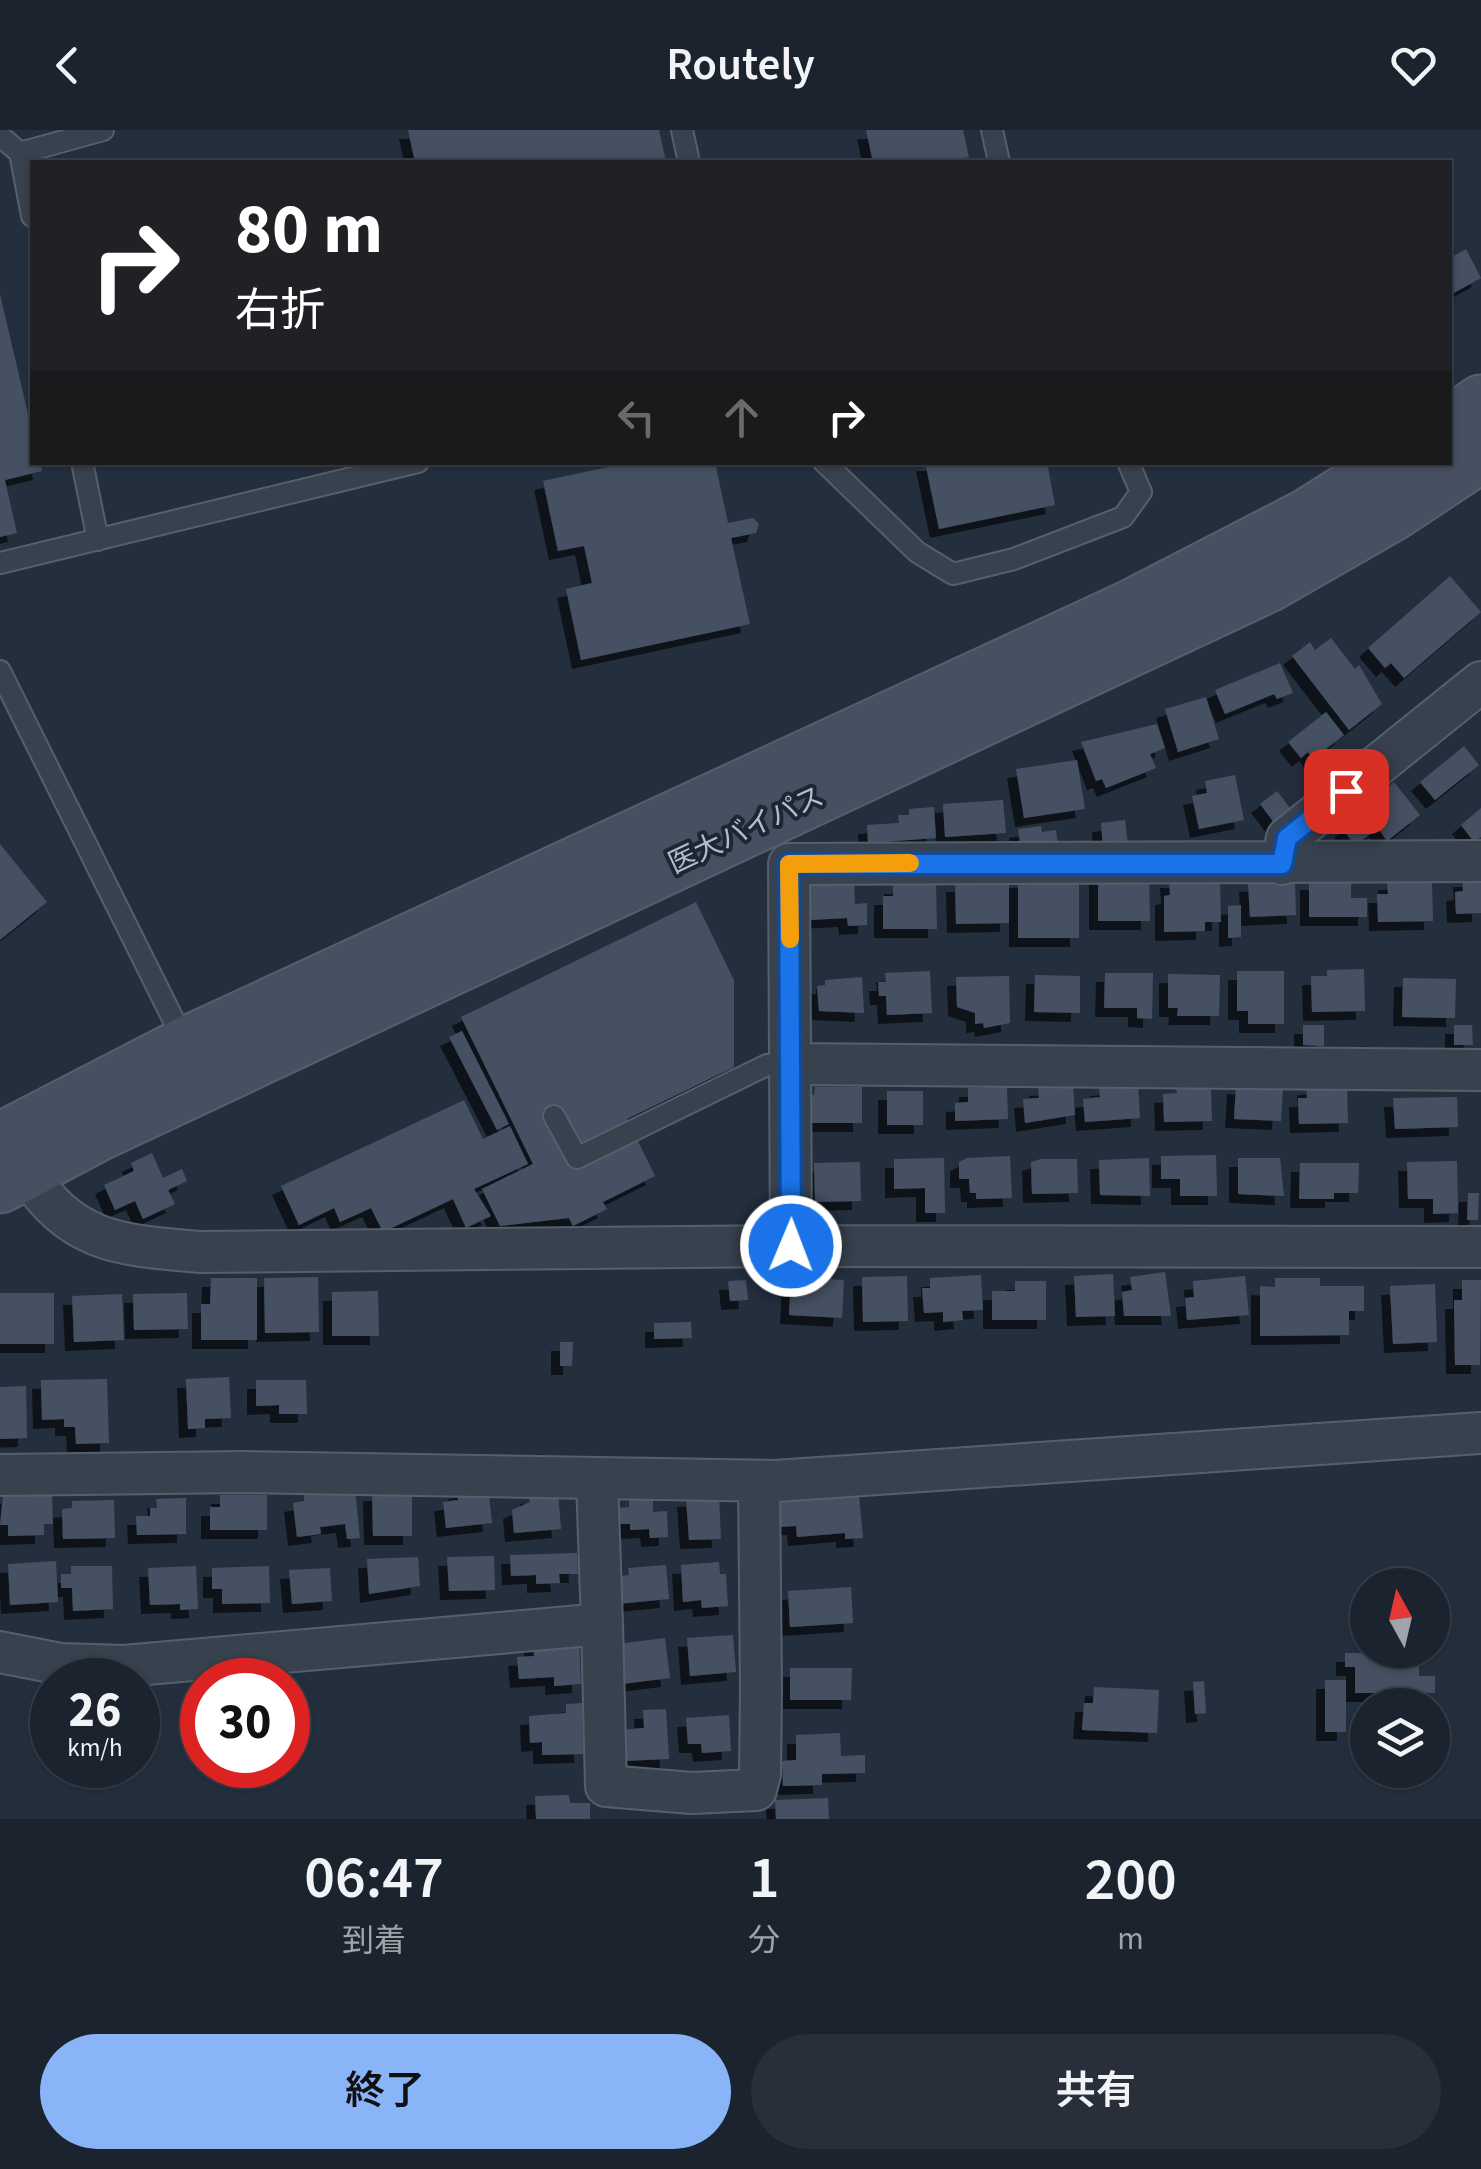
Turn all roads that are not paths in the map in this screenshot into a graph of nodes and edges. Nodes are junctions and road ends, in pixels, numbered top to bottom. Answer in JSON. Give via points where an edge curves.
{"nodes":[{"id":1,"x":103,"y":130,"type":"edge"},
{"id":2,"x":682,"y":130,"type":"edge"},
{"id":3,"x":992,"y":130,"type":"edge"},
{"id":4,"x":0,"y":136,"type":"edge"},
{"id":5,"x":20,"y":153,"type":"junction"},
{"id":6,"x":689,"y":160,"type":"edge"},
{"id":7,"x":999,"y":160,"type":"edge"},
{"id":8,"x":30,"y":206,"type":"edge"},
{"id":9,"x":1481,"y":403,"type":"edge"},
{"id":10,"x":1452,"y":424,"type":"edge"},
{"id":11,"x":1481,"y":454,"type":"edge"},
{"id":12,"x":83,"y":465,"type":"edge"},
{"id":13,"x":406,"y":465,"type":"edge"},
{"id":14,"x":827,"y":465,"type":"edge"},
{"id":15,"x":1129,"y":465,"type":"edge"},
{"id":16,"x":1389,"y":465,"type":"edge"},
{"id":17,"x":98,"y":540,"type":"junction"},
{"id":18,"x":0,"y":563,"type":"edge"},
{"id":19,"x":0,"y":670,"type":"edge"},
{"id":20,"x":1481,"y":682,"type":"edge"},
{"id":21,"x":1481,"y":861,"type":"edge"},
{"id":22,"x":1282,"y":864,"type":"junction"},
{"id":23,"x":195,"y":1064,"type":"junction"},
{"id":24,"x":792,"y":1064,"type":"junction"},
{"id":25,"x":1481,"y":1070,"type":"edge"},
{"id":26,"x":554,"y":1116,"type":"dead end"},
{"id":27,"x":9,"y":1165,"type":"edge"},
{"id":28,"x":791,"y":1246,"type":"junction"},
{"id":29,"x":1481,"y":1247,"type":"edge"},
{"id":30,"x":1481,"y":1433,"type":"edge"},
{"id":31,"x":0,"y":1475,"type":"edge"},
{"id":32,"x":597,"y":1480,"type":"junction"},
{"id":33,"x":758,"y":1481,"type":"junction"},
{"id":34,"x":602,"y":1624,"type":"junction"},
{"id":35,"x":0,"y":1652,"type":"edge"}],
"edges":[{"from":1,"to":5,"type":"lane"},
{"from":2,"to":6,"type":"lane"},
{"from":3,"to":7,"type":"lane"},
{"from":4,"to":5,"type":"lane"},
{"from":5,"to":8,"type":"lane"},
{"from":9,"to":10,"type":"main road"},
{"from":11,"to":23,"type":"main road","name":"医大バイパス","via":[[1328,552],[1239,598]]},
{"from":12,"to":17,"type":"lane"},
{"from":13,"to":17,"type":"lane"},
{"from":14,"to":15,"type":"lane","via":[[917,552],[952,574],[1014,559],[1123,516],[1142,492]]},
{"from":16,"to":23,"type":"main road","name":"医大バイパス","via":[[1309,516],[1130,608]]},
{"from":17,"to":18,"type":"lane"},
{"from":19,"to":23,"type":"lane"},
{"from":20,"to":22,"type":"street","via":[[1287,838]]},
{"from":21,"to":22,"type":"street"},
{"from":22,"to":24,"type":"street","via":[[789,864]]},
{"from":23,"to":27,"type":"main road","name":"医大バイパス"},
{"from":24,"to":25,"type":"street"},
{"from":24,"to":26,"type":"lane","via":[[767,1065],[577,1158]]},
{"from":24,"to":28,"type":"street"},
{"from":27,"to":28,"type":"street","via":[[70,1222],[124,1246],[200,1252]]},
{"from":28,"to":29,"type":"street"},
{"from":30,"to":33,"type":"street"},
{"from":31,"to":32,"type":"street","via":[[243,1472]]},
{"from":32,"to":33,"type":"street"},
{"from":32,"to":34,"type":"street"},
{"from":33,"to":34,"type":"street","via":[[762,1689],[756,1790],[606,1786]]},
{"from":34,"to":35,"type":"street","via":[[124,1666],[61,1664]]}]}
